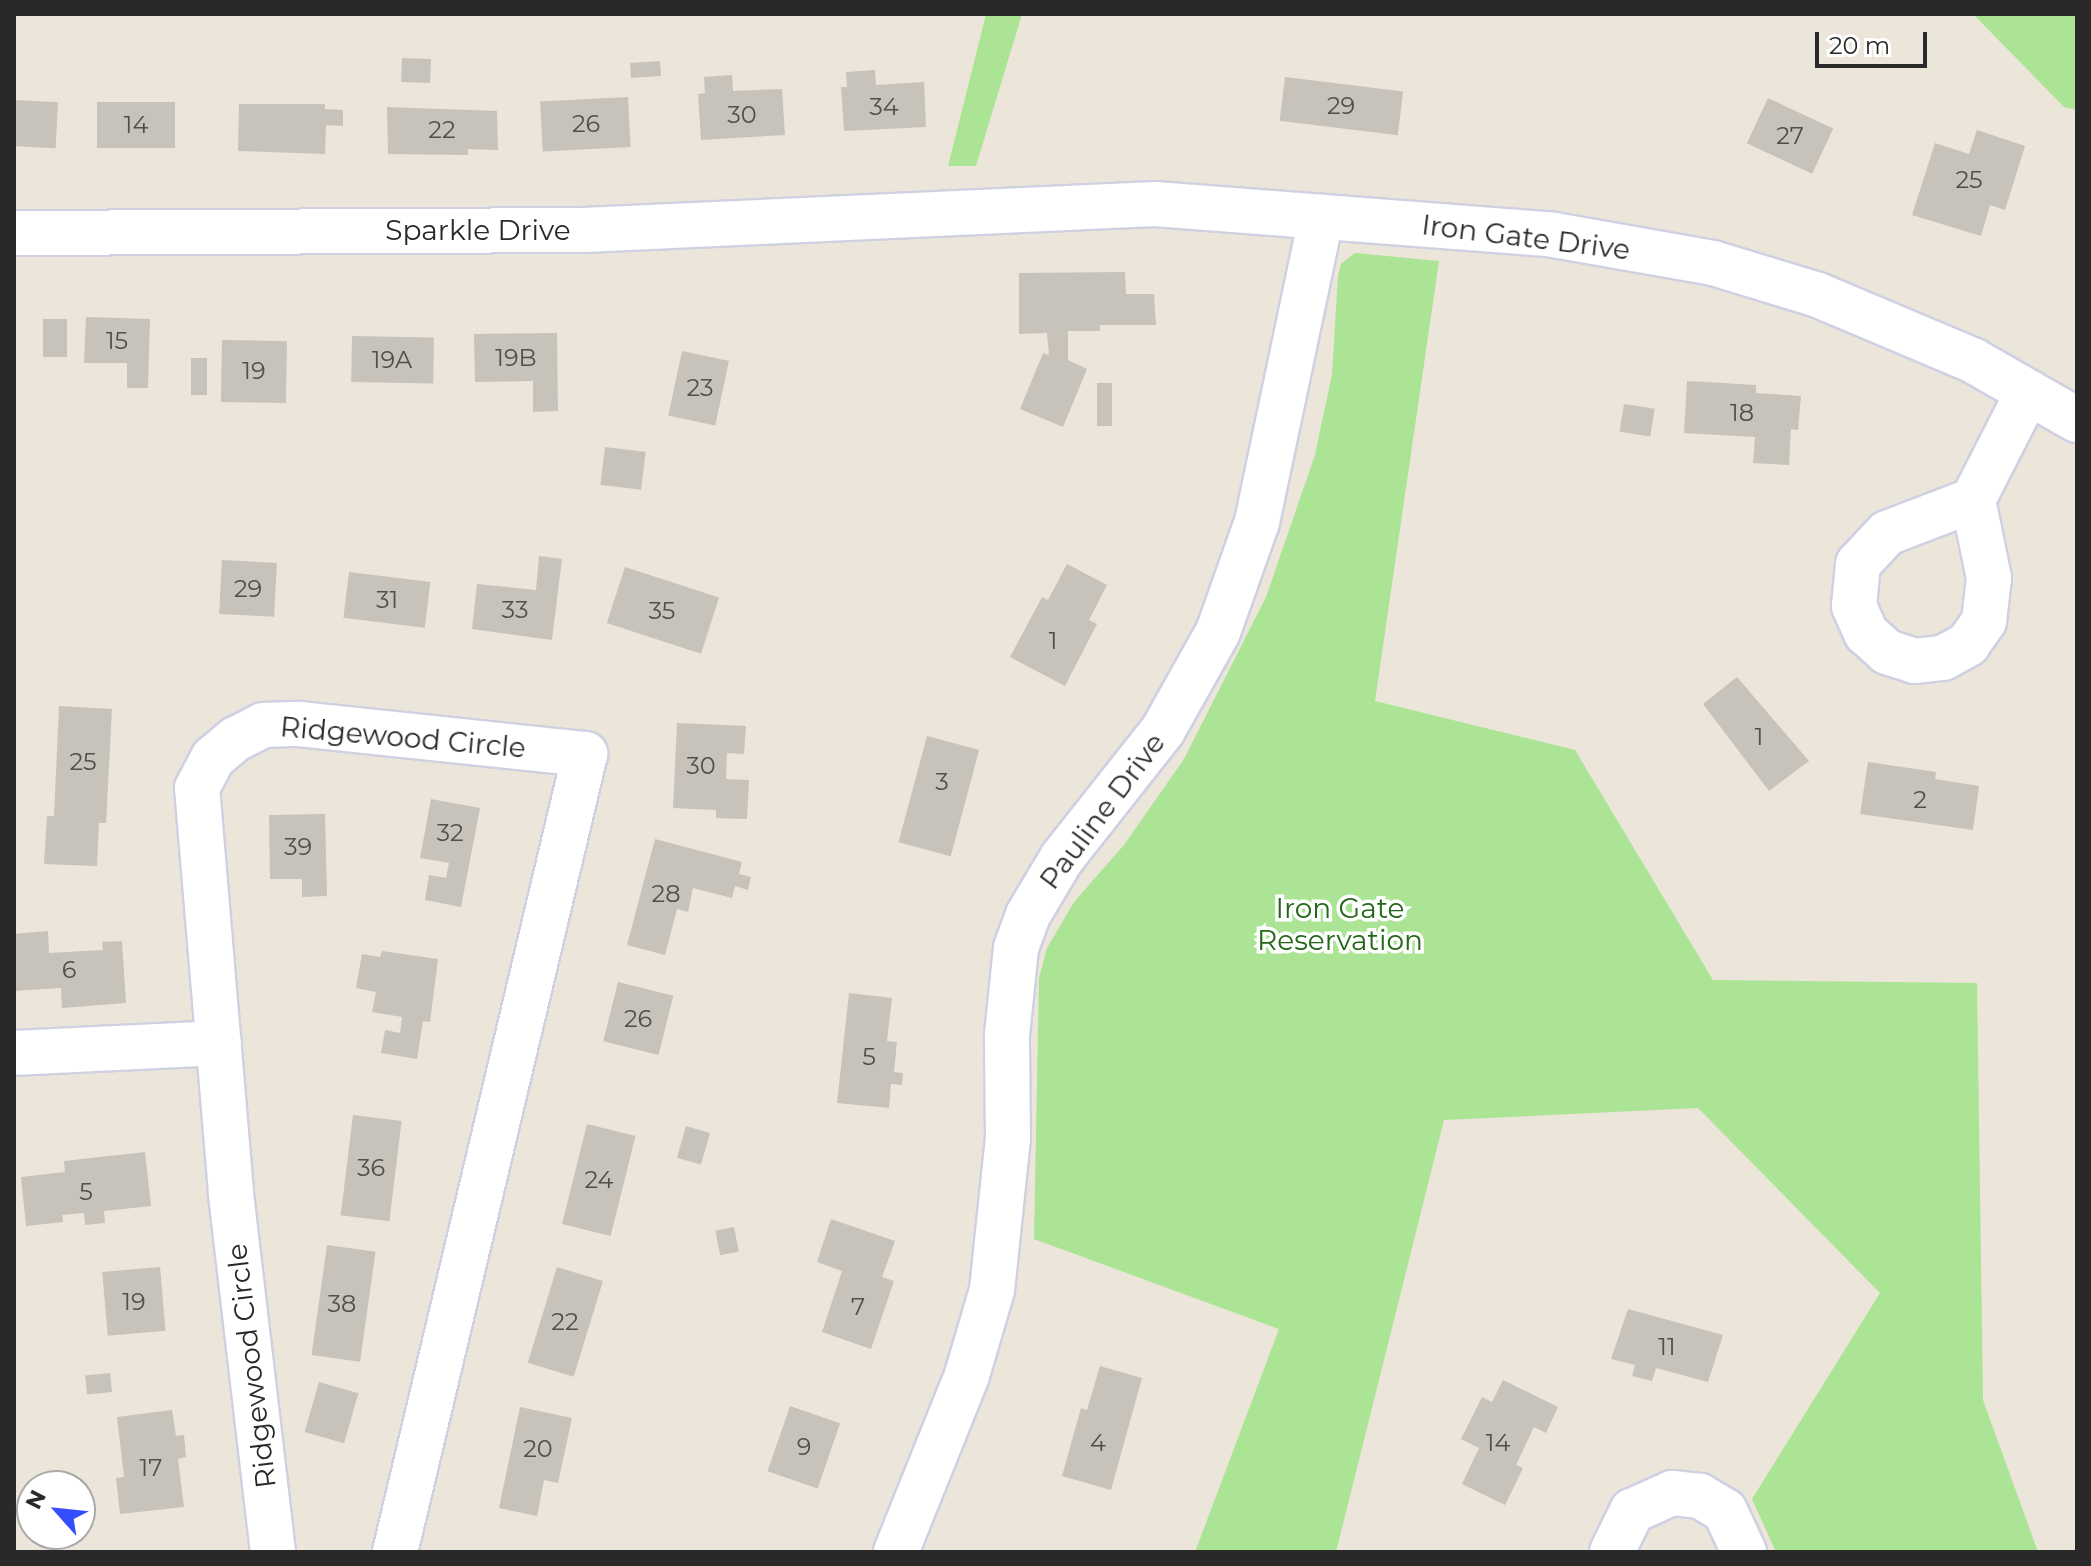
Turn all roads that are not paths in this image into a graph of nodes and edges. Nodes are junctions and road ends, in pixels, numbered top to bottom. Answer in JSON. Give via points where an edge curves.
{"nodes":[{"id":1,"x":941,"y":213,"type":"joint"},
{"id":2,"x":1321,"y":217,"type":"junction"},
{"id":3,"x":14,"y":233,"type":"edge"},
{"id":4,"x":2028,"y":392,"type":"junction"},
{"id":5,"x":2077,"y":420,"type":"edge"},
{"id":6,"x":1973,"y":500,"type":"dead end"},
{"id":7,"x":219,"y":1043,"type":"junction"},
{"id":8,"x":14,"y":1053,"type":"edge"},
{"id":9,"x":273,"y":1552,"type":"edge"},
{"id":10,"x":395,"y":1552,"type":"edge"},
{"id":11,"x":896,"y":1552,"type":"edge"},
{"id":12,"x":1612,"y":1552,"type":"edge"},
{"id":13,"x":1744,"y":1552,"type":"edge"}],
"edges":[{"from":1,"to":2,"type":"street","name":"Iron Gate Drive","via":[[1155,204]]},
{"from":1,"to":3,"type":"street","name":"Sparkle Drive","via":[[584,230]]},
{"from":2,"to":4,"type":"street","name":"Iron Gate Drive","via":[[1554,235],[1713,263],[1818,295],[1974,361]]},
{"from":2,"to":11,"type":"street","name":"Pauline Drive","via":[[1257,522],[1218,632],[1163,730],[1062,858],[1028,915],[1016,948],[1008,1020],[1008,1139],[992,1290],[967,1375]]},
{"from":4,"to":5,"type":"street","name":"Iron Gate Drive"},
{"from":4,"to":6,"type":"street"},
{"from":7,"to":8,"type":"street"},
{"from":7,"to":9,"type":"street","name":"Ridgewood Circle"},
{"from":7,"to":10,"type":"street","name":"Ridgewood Circle","via":[[197,788],[213,758],[236,739],[263,725],[299,724],[585,754]]},
{"from":12,"to":13,"type":"street","via":[[1632,1511],[1672,1493],[1700,1496],[1725,1511]]}]}
